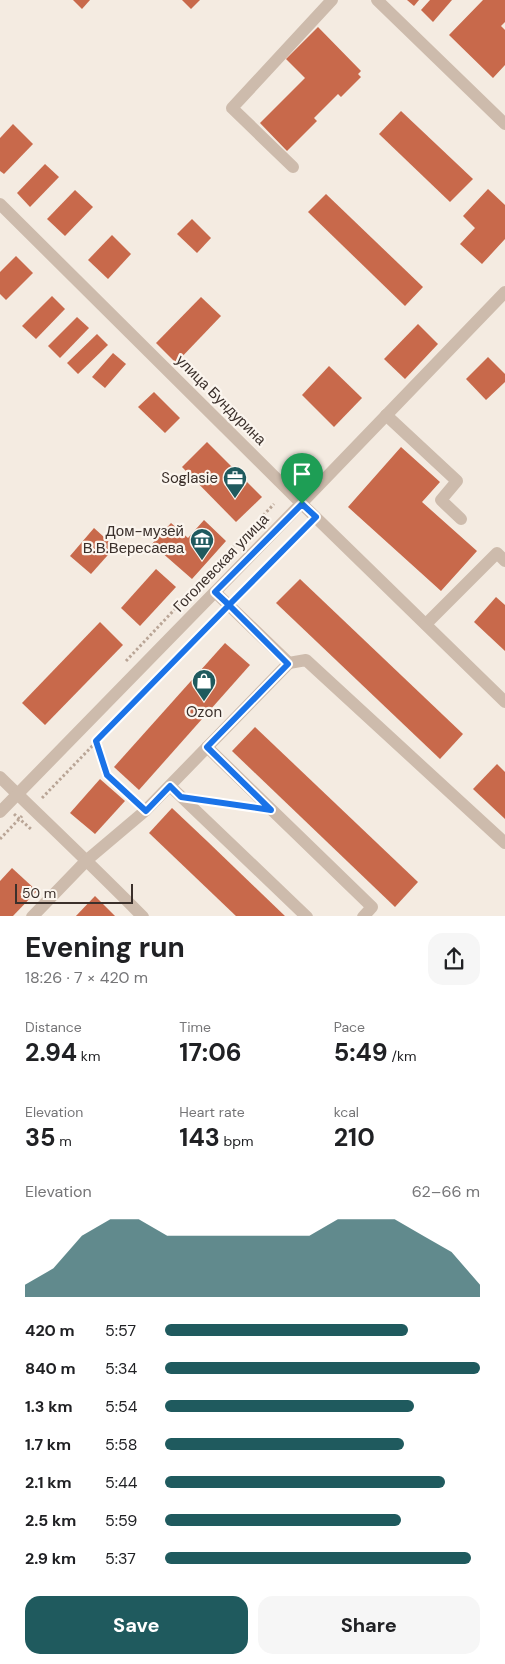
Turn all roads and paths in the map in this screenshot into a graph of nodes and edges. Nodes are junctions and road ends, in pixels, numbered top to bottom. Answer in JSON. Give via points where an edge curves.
{"nodes":[{"id":1,"x":332,"y":0,"type":"edge"},
{"id":2,"x":377,"y":0,"type":"edge"},
{"id":3,"x":505,"y":124,"type":"edge"},
{"id":4,"x":293,"y":167,"type":"dead end"},
{"id":5,"x":0,"y":204,"type":"edge"},
{"id":6,"x":505,"y":292,"type":"edge"},
{"id":7,"x":386,"y":415,"type":"junction"},
{"id":8,"x":274,"y":504,"type":"dead end"},
{"id":9,"x":302,"y":504,"type":"junction"},
{"id":10,"x":316,"y":517,"type":"junction"},
{"id":11,"x":461,"y":519,"type":"dead end"},
{"id":12,"x":505,"y":561,"type":"edge"},
{"id":13,"x":215,"y":592,"type":"junction"},
{"id":14,"x":229,"y":605,"type":"junction"},
{"id":15,"x":426,"y":624,"type":"junction"},
{"id":16,"x":124,"y":662,"type":"dead end"},
{"id":17,"x":288,"y":664,"type":"junction"},
{"id":18,"x":505,"y":702,"type":"edge"},
{"id":19,"x":96,"y":741,"type":"junction"},
{"id":20,"x":207,"y":747,"type":"junction"},
{"id":21,"x":0,"y":777,"type":"edge"},
{"id":22,"x":170,"y":786,"type":"junction"},
{"id":23,"x":17,"y":794,"type":"junction"},
{"id":24,"x":181,"y":797,"type":"junction"},
{"id":25,"x":32,"y":809,"type":"junction"},
{"id":26,"x":271,"y":810,"type":"junction"},
{"id":27,"x":146,"y":811,"type":"junction"},
{"id":28,"x":0,"y":812,"type":"edge"},
{"id":29,"x":0,"y":839,"type":"edge"},
{"id":30,"x":505,"y":843,"type":"edge"},
{"id":31,"x":87,"y":860,"type":"junction"},
{"id":32,"x":35,"y":916,"type":"edge"},
{"id":33,"x":143,"y":916,"type":"edge"},
{"id":34,"x":307,"y":916,"type":"edge"},
{"id":35,"x":363,"y":916,"type":"edge"}],
"edges":[{"from":1,"to":4,"type":"street","via":[[232,108]]},
{"from":2,"to":3,"type":"street"},
{"from":5,"to":9,"type":"street","name":"улица Бундурина"},
{"from":6,"to":7,"type":"street","name":"Гоголевская улица"},
{"from":7,"to":9,"type":"street","name":"Гоголевская улица"},
{"from":7,"to":11,"type":"street","via":[[457,480],[441,500]]},
{"from":8,"to":16,"type":"path"},
{"from":9,"to":10,"type":"street","name":"улица Бундурина"},
{"from":9,"to":13,"type":"street","name":"Гоголевская улица"},
{"from":10,"to":14,"type":"path"},
{"from":10,"to":15,"type":"street","name":"улица Бундурина"},
{"from":12,"to":15,"type":"street","via":[[497,553]]},
{"from":13,"to":14,"type":"street"},
{"from":13,"to":23,"type":"street","name":"Гоголевская улица"},
{"from":14,"to":17,"type":"street"},
{"from":14,"to":19,"type":"path"},
{"from":15,"to":18,"type":"street","name":"улица Бундурина"},
{"from":17,"to":20,"type":"street"},
{"from":17,"to":30,"type":"street","via":[[306,660]]},
{"from":19,"to":25,"type":"path"},
{"from":19,"to":27,"type":"path","via":[[107,775]]},
{"from":20,"to":22,"type":"street"},
{"from":20,"to":26,"type":"street"},
{"from":21,"to":23,"type":"street"},
{"from":22,"to":24,"type":"street"},
{"from":22,"to":27,"type":"street"},
{"from":23,"to":25,"type":"street"},
{"from":23,"to":28,"type":"street","name":"Гоголевская улица"},
{"from":24,"to":26,"type":"path"},
{"from":24,"to":34,"type":"street"},
{"from":25,"to":29,"type":"path"},
{"from":25,"to":31,"type":"street"},
{"from":26,"to":35,"type":"street","via":[[372,907]]},
{"from":27,"to":31,"type":"street"},
{"from":31,"to":32,"type":"street"},
{"from":31,"to":33,"type":"street"}]}
